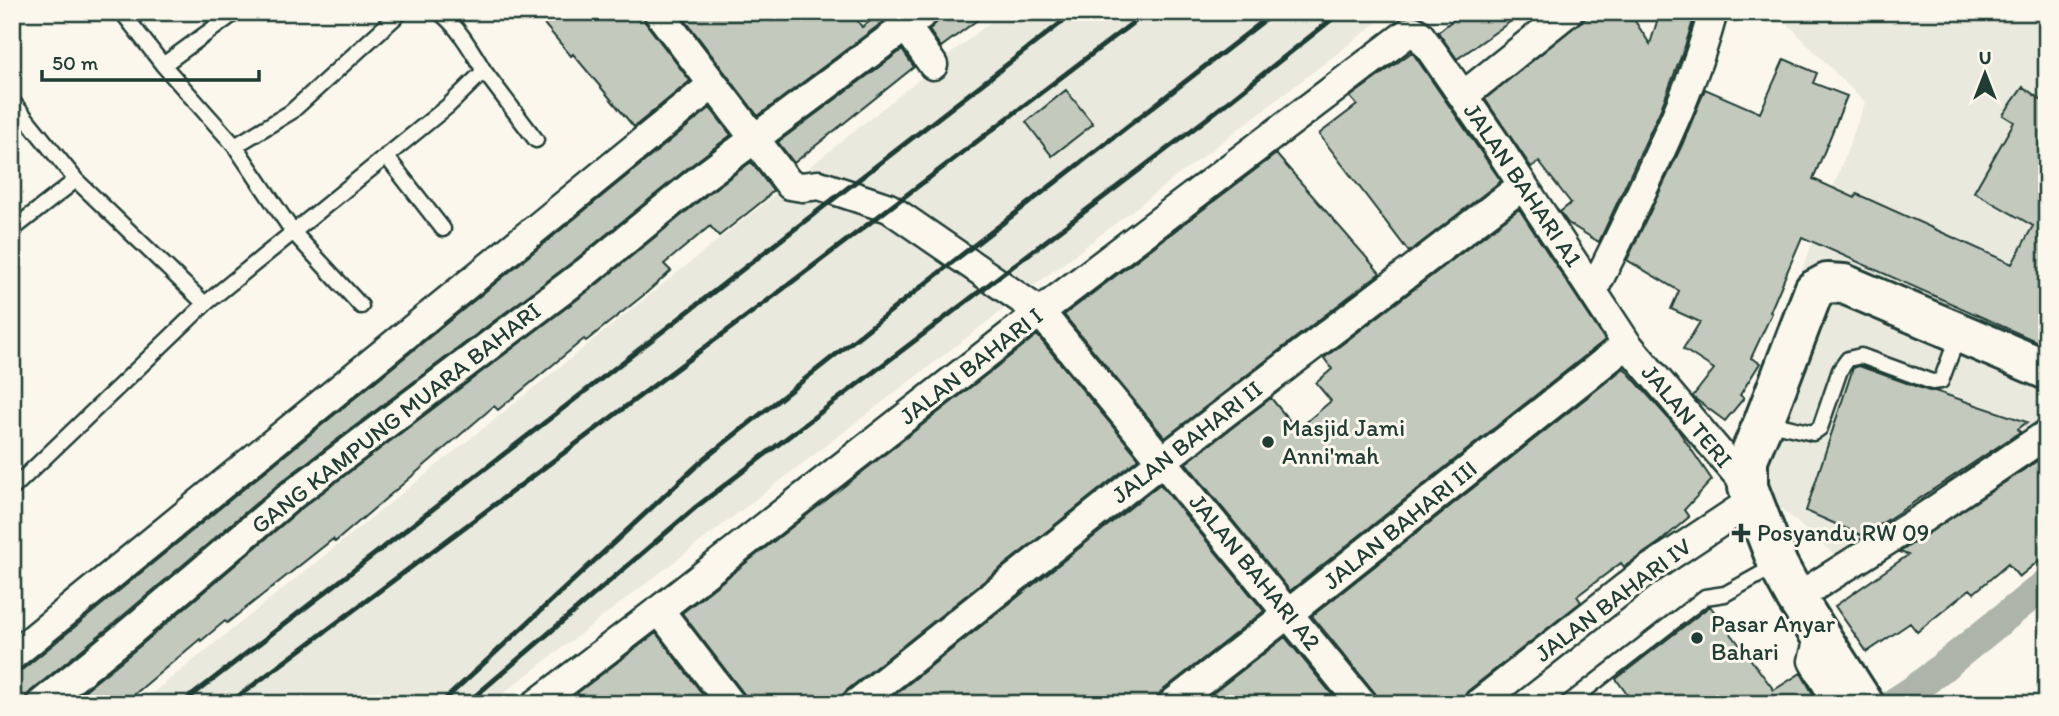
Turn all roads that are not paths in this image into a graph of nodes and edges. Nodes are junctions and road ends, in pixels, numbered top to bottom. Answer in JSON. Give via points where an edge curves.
{"nodes":[{"id":1,"x":122,"y":12,"type":"edge"},
{"id":2,"x":236,"y":12,"type":"edge"},
{"id":3,"x":401,"y":12,"type":"edge"},
{"id":4,"x":439,"y":12,"type":"edge"},
{"id":5,"x":658,"y":12,"type":"edge"},
{"id":6,"x":1567,"y":12,"type":"edge"},
{"id":7,"x":1713,"y":12,"type":"edge"},
{"id":8,"x":909,"y":17,"type":"edge"},
{"id":9,"x":1411,"y":31,"type":"joint"},
{"id":10,"x":163,"y":65,"type":"junction"},
{"id":11,"x":933,"y":65,"type":"dead end"},
{"id":12,"x":484,"y":71,"type":"junction"},
{"id":13,"x":712,"y":85,"type":"junction"},
{"id":14,"x":1463,"y":96,"type":"junction"},
{"id":15,"x":12,"y":101,"type":"edge"},
{"id":16,"x":755,"y":138,"type":"junction"},
{"id":17,"x":537,"y":140,"type":"dead end"},
{"id":18,"x":235,"y":146,"type":"junction"},
{"id":19,"x":386,"y":156,"type":"junction"},
{"id":20,"x":76,"y":180,"type":"junction"},
{"id":21,"x":1522,"y":186,"type":"junction"},
{"id":22,"x":443,"y":229,"type":"dead end"},
{"id":23,"x":12,"y":230,"type":"edge"},
{"id":24,"x":293,"y":232,"type":"junction"},
{"id":25,"x":1593,"y":290,"type":"junction"},
{"id":26,"x":205,"y":304,"type":"junction"},
{"id":27,"x":361,"y":306,"type":"dead end"},
{"id":28,"x":1040,"y":312,"type":"junction"},
{"id":29,"x":1959,"y":333,"type":"junction"},
{"id":30,"x":1627,"y":344,"type":"junction"},
{"id":31,"x":2047,"y":370,"type":"edge"},
{"id":32,"x":1764,"y":421,"type":"junction"},
{"id":33,"x":2047,"y":434,"type":"edge"},
{"id":34,"x":1163,"y":460,"type":"junction"},
{"id":35,"x":12,"y":489,"type":"edge"},
{"id":36,"x":1750,"y":494,"type":"junction"},
{"id":37,"x":1778,"y":565,"type":"junction"},
{"id":38,"x":1796,"y":598,"type":"junction"},
{"id":39,"x":659,"y":610,"type":"junction"},
{"id":40,"x":1289,"y":613,"type":"junction"},
{"id":41,"x":1826,"y":644,"type":"junction"},
{"id":42,"x":12,"y":656,"type":"edge"},
{"id":43,"x":41,"y":704,"type":"edge"},
{"id":44,"x":536,"y":704,"type":"edge"},
{"id":45,"x":731,"y":704,"type":"edge"},
{"id":46,"x":856,"y":704,"type":"edge"},
{"id":47,"x":1171,"y":704,"type":"edge"},
{"id":48,"x":1363,"y":704,"type":"edge"},
{"id":49,"x":1478,"y":704,"type":"edge"},
{"id":50,"x":1567,"y":704,"type":"edge"},
{"id":51,"x":1828,"y":704,"type":"edge"},
{"id":52,"x":1864,"y":704,"type":"edge"}],
"edges":[{"from":1,"to":10,"type":"lane"},
{"from":2,"to":10,"type":"lane"},
{"from":3,"to":18,"type":"lane","via":[[290,112]]},
{"from":4,"to":12,"type":"lane"},
{"from":5,"to":13,"type":"street"},
{"from":6,"to":14,"type":"street"},
{"from":7,"to":25,"type":"street","via":[[1664,143]]},
{"from":8,"to":11,"type":"street"},
{"from":8,"to":16,"type":"street","name":"GANG KAMPUNG MUARA BAHARI"},
{"from":9,"to":14,"type":"street","name":"JALAN BAHARI A1","via":[[1426,43]]},
{"from":9,"to":28,"type":"street","name":"JALAN BAHARI I"},
{"from":10,"to":18,"type":"lane"},
{"from":12,"to":17,"type":"lane"},
{"from":12,"to":19,"type":"lane"},
{"from":13,"to":16,"type":"street"},
{"from":13,"to":42,"type":"street"},
{"from":14,"to":21,"type":"street","name":"JALAN BAHARI A1"},
{"from":15,"to":20,"type":"lane"},
{"from":16,"to":28,"type":"street","name":"JALAN BAHARI A2","via":[[790,185],[819,185],[889,208]]},
{"from":16,"to":43,"type":"street","name":"GANG KAMPUNG MUARA BAHARI","via":[[292,495]]},
{"from":18,"to":24,"type":"lane"},
{"from":19,"to":22,"type":"lane"},
{"from":19,"to":24,"type":"lane"},
{"from":20,"to":23,"type":"lane"},
{"from":20,"to":26,"type":"lane"},
{"from":21,"to":25,"type":"street","name":"JALAN BAHARI A1"},
{"from":21,"to":34,"type":"street","name":"JALAN BAHARI II"},
{"from":24,"to":26,"type":"lane"},
{"from":24,"to":27,"type":"lane"},
{"from":25,"to":30,"type":"street","name":"JALAN BAHARI A1"},
{"from":26,"to":35,"type":"lane"},
{"from":28,"to":34,"type":"street","name":"JALAN BAHARI A2"},
{"from":28,"to":39,"type":"street","name":"JALAN BAHARI I"},
{"from":29,"to":31,"type":"street"},
{"from":29,"to":32,"type":"lane","via":[[1941,381],[1932,382],[1861,356],[1848,359],[1840,370],[1820,428],[1813,433]]},
{"from":29,"to":32,"type":"street","via":[[1844,284],[1827,283],[1814,290]]},
{"from":30,"to":36,"type":"street","name":"JALAN TERI"},
{"from":30,"to":40,"type":"street","name":"JALAN BAHARI III"},
{"from":32,"to":36,"type":"street","via":[[1748,459]]},
{"from":33,"to":38,"type":"street"},
{"from":34,"to":40,"type":"street","name":"JALAN BAHARI A2"},
{"from":34,"to":46,"type":"street","name":"JALAN BAHARI II"},
{"from":36,"to":37,"type":"street"},
{"from":36,"to":49,"type":"street","name":"JALAN BAHARI IV"},
{"from":37,"to":38,"type":"street"},
{"from":37,"to":50,"type":"lane","via":[[1726,594],[1705,597]]},
{"from":38,"to":41,"type":"street"},
{"from":39,"to":44,"type":"street","name":"JALAN BAHARI I"},
{"from":39,"to":45,"type":"street"},
{"from":40,"to":47,"type":"street","name":"JALAN BAHARI III"},
{"from":40,"to":48,"type":"street","name":"JALAN BAHARI A2"},
{"from":41,"to":51,"type":"street","via":[[1813,661],[1831,691]]},
{"from":41,"to":52,"type":"street"}]}
